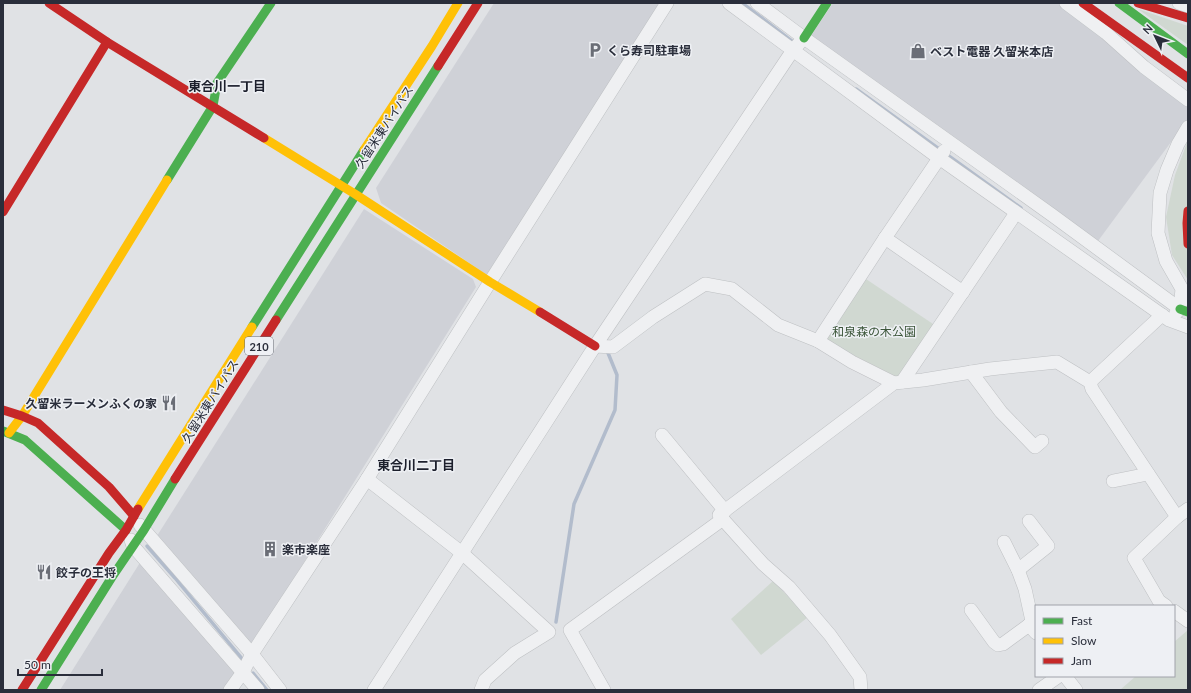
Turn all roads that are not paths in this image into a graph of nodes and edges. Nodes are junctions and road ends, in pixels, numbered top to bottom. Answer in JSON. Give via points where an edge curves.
{"nodes":[{"id":1,"x":49,"y":3,"type":"edge"},
{"id":2,"x":272,"y":3,"type":"edge"},
{"id":3,"x":458,"y":3,"type":"edge"},
{"id":4,"x":478,"y":3,"type":"edge"},
{"id":5,"x":667,"y":3,"type":"edge"},
{"id":6,"x":729,"y":3,"type":"edge"},
{"id":7,"x":757,"y":3,"type":"edge"},
{"id":8,"x":827,"y":3,"type":"edge"},
{"id":9,"x":1066,"y":3,"type":"edge"},
{"id":10,"x":1083,"y":3,"type":"edge"},
{"id":11,"x":1119,"y":3,"type":"edge"},
{"id":12,"x":1138,"y":3,"type":"edge"},
{"id":13,"x":1179,"y":3,"type":"edge"},
{"id":14,"x":1188,"y":6,"type":"edge"},
{"id":15,"x":1188,"y":18,"type":"edge"},
{"id":16,"x":804,"y":38,"type":"junction"},
{"id":17,"x":108,"y":42,"type":"junction"},
{"id":18,"x":793,"y":50,"type":"junction"},
{"id":19,"x":1188,"y":54,"type":"edge"},
{"id":20,"x":1188,"y":78,"type":"edge"},
{"id":21,"x":1188,"y":100,"type":"edge"},
{"id":22,"x":213,"y":106,"type":"junction"},
{"id":23,"x":1188,"y":127,"type":"edge"},
{"id":24,"x":950,"y":143,"type":"junction"},
{"id":25,"x":939,"y":158,"type":"junction"},
{"id":26,"x":341,"y":186,"type":"junction"},
{"id":27,"x":355,"y":194,"type":"junction"},
{"id":28,"x":1188,"y":211,"type":"edge"},
{"id":29,"x":3,"y":212,"type":"edge"},
{"id":30,"x":1016,"y":213,"type":"junction"},
{"id":31,"x":885,"y":238,"type":"junction"},
{"id":32,"x":1188,"y":244,"type":"edge"},
{"id":33,"x":490,"y":282,"type":"junction"},
{"id":34,"x":963,"y":292,"type":"junction"},
{"id":35,"x":1184,"y":310,"type":"edge"},
{"id":36,"x":1166,"y":317,"type":"junction"},
{"id":37,"x":1188,"y":327,"type":"edge"},
{"id":38,"x":818,"y":341,"type":"junction"},
{"id":39,"x":595,"y":346,"type":"junction"},
{"id":40,"x":971,"y":372,"type":"junction"},
{"id":41,"x":898,"y":382,"type":"junction"},
{"id":42,"x":1090,"y":382,"type":"junction"},
{"id":43,"x":3,"y":410,"type":"edge"},
{"id":44,"x":22,"y":416,"type":"junction"},
{"id":45,"x":7,"y":432,"type":"edge"},
{"id":46,"x":662,"y":435,"type":"dead end"},
{"id":47,"x":1042,"y":441,"type":"dead end"},
{"id":48,"x":1148,"y":474,"type":"junction"},
{"id":49,"x":367,"y":479,"type":"junction"},
{"id":50,"x":1113,"y":481,"type":"dead end"},
{"id":51,"x":1188,"y":509,"type":"edge"},
{"id":52,"x":724,"y":515,"type":"junction"},
{"id":53,"x":134,"y":516,"type":"junction"},
{"id":54,"x":1177,"y":517,"type":"junction"},
{"id":55,"x":1029,"y":521,"type":"dead end"},
{"id":56,"x":126,"y":530,"type":"junction"},
{"id":57,"x":144,"y":530,"type":"junction"},
{"id":58,"x":1004,"y":542,"type":"dead end"},
{"id":59,"x":134,"y":546,"type":"junction"},
{"id":60,"x":462,"y":553,"type":"junction"},
{"id":61,"x":1018,"y":570,"type":"junction"},
{"id":62,"x":1159,"y":604,"type":"edge"},
{"id":63,"x":971,"y":610,"type":"dead end"},
{"id":64,"x":1175,"y":612,"type":"edge"},
{"id":65,"x":1188,"y":621,"type":"edge"},
{"id":66,"x":1032,"y":629,"type":"edge"},
{"id":67,"x":570,"y":630,"type":"junction"},
{"id":68,"x":549,"y":632,"type":"junction"},
{"id":69,"x":252,"y":654,"type":"junction"},
{"id":70,"x":242,"y":672,"type":"junction"},
{"id":71,"x":1058,"y":677,"type":"edge"},
{"id":72,"x":1066,"y":677,"type":"edge"},
{"id":73,"x":22,"y":690,"type":"edge"},
{"id":74,"x":41,"y":690,"type":"edge"},
{"id":75,"x":230,"y":690,"type":"edge"},
{"id":76,"x":258,"y":690,"type":"edge"},
{"id":77,"x":280,"y":690,"type":"edge"},
{"id":78,"x":374,"y":690,"type":"edge"},
{"id":79,"x":481,"y":690,"type":"edge"},
{"id":80,"x":604,"y":690,"type":"edge"},
{"id":81,"x":861,"y":690,"type":"edge"},
{"id":82,"x":1039,"y":690,"type":"edge"},
{"id":83,"x":1076,"y":690,"type":"edge"}],
"edges":[{"from":1,"to":17,"type":"main road"},
{"from":2,"to":22,"type":"main road","via":[[217,83]]},
{"from":3,"to":26,"type":"main road","name":"久留米東バイパス","number":"210"},
{"from":4,"to":27,"type":"main road","name":"久留米東バイパス","number":"210"},
{"from":5,"to":33,"type":"street"},
{"from":6,"to":18,"type":"street"},
{"from":7,"to":16,"type":"street"},
{"from":8,"to":16,"type":"main road"},
{"from":9,"to":21,"type":"street"},
{"from":10,"to":20,"type":"main road"},
{"from":11,"to":19,"type":"main road"},
{"from":12,"to":15,"type":"main road"},
{"from":13,"to":14,"type":"street"},
{"from":16,"to":18,"type":"street"},
{"from":16,"to":24,"type":"street"},
{"from":17,"to":22,"type":"main road"},
{"from":17,"to":29,"type":"main road"},
{"from":18,"to":25,"type":"street"},
{"from":18,"to":39,"type":"street"},
{"from":22,"to":26,"type":"main road"},
{"from":22,"to":44,"type":"main road"},
{"from":23,"to":35,"type":"street","via":[[1178,144],[1160,193],[1158,233],[1166,261],[1182,289]]},
{"from":24,"to":25,"type":"street"},
{"from":24,"to":35,"type":"street"},
{"from":25,"to":30,"type":"street"},
{"from":25,"to":31,"type":"street"},
{"from":26,"to":27,"type":"main road"},
{"from":26,"to":53,"type":"main road","name":"久留米東バイパス","number":"210"},
{"from":27,"to":33,"type":"main road"},
{"from":27,"to":57,"type":"main road","name":"久留米東バイパス","number":"210"},
{"from":28,"to":32,"type":"main road"},
{"from":30,"to":34,"type":"street"},
{"from":30,"to":36,"type":"street"},
{"from":31,"to":34,"type":"street"},
{"from":31,"to":38,"type":"street"},
{"from":33,"to":39,"type":"main road"},
{"from":33,"to":49,"type":"street"},
{"from":34,"to":41,"type":"street"},
{"from":35,"to":36,"type":"street"},
{"from":36,"to":37,"type":"street"},
{"from":36,"to":42,"type":"street"},
{"from":38,"to":39,"type":"street","via":[[778,325],[732,288],[705,284],[653,317],[613,347]]},
{"from":38,"to":41,"type":"street","via":[[852,362]]},
{"from":39,"to":60,"type":"street"},
{"from":40,"to":41,"type":"street"},
{"from":40,"to":42,"type":"street","via":[[1058,362]]},
{"from":40,"to":47,"type":"street","via":[[1001,412],[1035,447]]},
{"from":41,"to":52,"type":"street"},
{"from":42,"to":48,"type":"street","via":[[1092,389]]},
{"from":43,"to":44,"type":"main road"},
{"from":44,"to":45,"type":"main road"},
{"from":44,"to":53,"type":"main road","via":[[38,423],[70,451],[109,487]]},
{"from":45,"to":56,"type":"main road","via":[[24,440]]},
{"from":46,"to":52,"type":"street"},
{"from":48,"to":50,"type":"street"},
{"from":48,"to":54,"type":"street"},
{"from":49,"to":60,"type":"street"},
{"from":49,"to":69,"type":"street"},
{"from":51,"to":54,"type":"street"},
{"from":52,"to":67,"type":"street"},
{"from":52,"to":81,"type":"street","via":[[763,564],[789,587],[830,635],[860,677]]},
{"from":53,"to":56,"type":"main road","name":"久留米東バイパス","number":"210"},
{"from":53,"to":57,"type":"street"},
{"from":54,"to":62,"type":"street","via":[[1134,558]]},
{"from":55,"to":61,"type":"street","via":[[1048,546]]},
{"from":56,"to":59,"type":"street"},
{"from":56,"to":73,"type":"main road","name":"久留米東バイパス","number":"210"},
{"from":57,"to":59,"type":"main road","name":"久留米東バイパス","number":"210"},
{"from":57,"to":69,"type":"street"},
{"from":58,"to":61,"type":"street"},
{"from":59,"to":70,"type":"street"},
{"from":59,"to":74,"type":"main road","name":"久留米東バイパス","number":"210"},
{"from":60,"to":68,"type":"street"},
{"from":60,"to":78,"type":"street"},
{"from":61,"to":66,"type":"street","via":[[1025,588]]},
{"from":63,"to":66,"type":"street","via":[[998,645]]},
{"from":64,"to":65,"type":"street"},
{"from":67,"to":68,"type":"street"},
{"from":67,"to":80,"type":"street"},
{"from":68,"to":79,"type":"street","via":[[516,653],[485,680]]},
{"from":69,"to":70,"type":"street"},
{"from":69,"to":77,"type":"street"},
{"from":70,"to":75,"type":"street"},
{"from":70,"to":76,"type":"street"},
{"from":71,"to":82,"type":"street"},
{"from":72,"to":83,"type":"street"}]}
